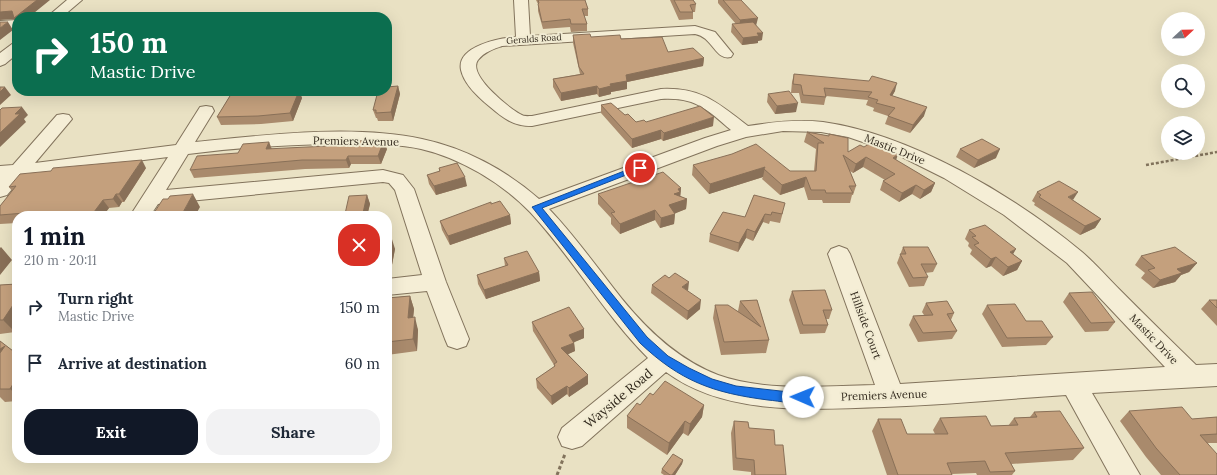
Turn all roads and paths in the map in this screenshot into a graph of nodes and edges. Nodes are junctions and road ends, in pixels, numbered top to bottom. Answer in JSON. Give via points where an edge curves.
{"nodes":[{"id":1,"x":75,"y":0,"type":"edge"},
{"id":2,"x":521,"y":0,"type":"edge"},
{"id":3,"x":60,"y":12,"type":"edge"},
{"id":4,"x":12,"y":24,"type":"edge"},
{"id":5,"x":0,"y":25,"type":"edge"},
{"id":6,"x":523,"y":39,"type":"junction"},
{"id":7,"x":12,"y":51,"type":"edge"},
{"id":8,"x":726,"y":54,"type":"dead end"},
{"id":9,"x":0,"y":61,"type":"edge"},
{"id":10,"x":206,"y":111,"type":"dead end"},
{"id":11,"x":63,"y":119,"type":"dead end"},
{"id":12,"x":744,"y":132,"type":"junction"},
{"id":13,"x":182,"y":149,"type":"junction"},
{"id":14,"x":1217,"y":152,"type":"edge"},
{"id":15,"x":1146,"y":165,"type":"dead end"},
{"id":16,"x":9,"y":171,"type":"edge"},
{"id":17,"x":0,"y":191,"type":"edge"},
{"id":18,"x":152,"y":198,"type":"junction"},
{"id":19,"x":536,"y":207,"type":"junction"},
{"id":20,"x":143,"y":211,"type":"edge"},
{"id":21,"x":839,"y":254,"type":"dead end"},
{"id":22,"x":435,"y":282,"type":"junction"},
{"id":23,"x":392,"y":286,"type":"edge"},
{"id":24,"x":457,"y":339,"type":"dead end"},
{"id":25,"x":664,"y":359,"type":"junction"},
{"id":26,"x":1217,"y":375,"type":"edge"},
{"id":27,"x":1190,"y":376,"type":"junction"},
{"id":28,"x":1073,"y":384,"type":"junction"},
{"id":29,"x":892,"y":396,"type":"junction"},
{"id":30,"x":572,"y":437,"type":"dead end"},
{"id":31,"x":1126,"y":475,"type":"edge"}],
"edges":[{"from":1,"to":3,"type":"street"},
{"from":2,"to":6,"type":"street"},
{"from":4,"to":5,"type":"street"},
{"from":6,"to":8,"type":"street","name":"Geralds Road","via":[[694,30],[712,34]]},
{"from":6,"to":12,"type":"street","name":"Geralds Road","via":[[485,47],[473,56],[468,68],[470,78],[478,87],[518,120],[532,121],[662,94],[681,93],[703,100]]},
{"from":7,"to":9,"type":"street"},
{"from":10,"to":13,"type":"street"},
{"from":11,"to":16,"type":"street"},
{"from":12,"to":19,"type":"street","name":"Mastic Drive","via":[[710,142]]},
{"from":12,"to":27,"type":"street","name":"Mastic Drive","via":[[783,126],[821,127],[851,132],[898,148],[951,174],[1011,210],[1075,258]]},
{"from":13,"to":16,"type":"street","name":"Premiers Avenue"},
{"from":13,"to":18,"type":"street"},
{"from":13,"to":19,"type":"street","name":"Premiers Avenue","via":[[290,140],[374,139],[412,143],[439,149],[471,163],[504,181]]},
{"from":14,"to":15,"type":"path"},
{"from":16,"to":17,"type":"street"},
{"from":18,"to":20,"type":"street"},
{"from":18,"to":22,"type":"street","via":[[390,177],[396,179],[404,189]]},
{"from":19,"to":25,"type":"street","name":"Premiers Avenue","via":[[561,234],[643,340]]},
{"from":21,"to":29,"type":"street","name":"Hillside Court"},
{"from":22,"to":23,"type":"street"},
{"from":22,"to":24,"type":"street"},
{"from":25,"to":29,"type":"street","name":"Premiers Avenue","via":[[709,383],[736,391],[788,397]]},
{"from":25,"to":30,"type":"street","name":"Wayside Road"},
{"from":26,"to":27,"type":"street","name":"Premiers Avenue"},
{"from":27,"to":28,"type":"street","name":"Premiers Avenue"},
{"from":28,"to":29,"type":"street","name":"Premiers Avenue"},
{"from":28,"to":31,"type":"street"}]}
